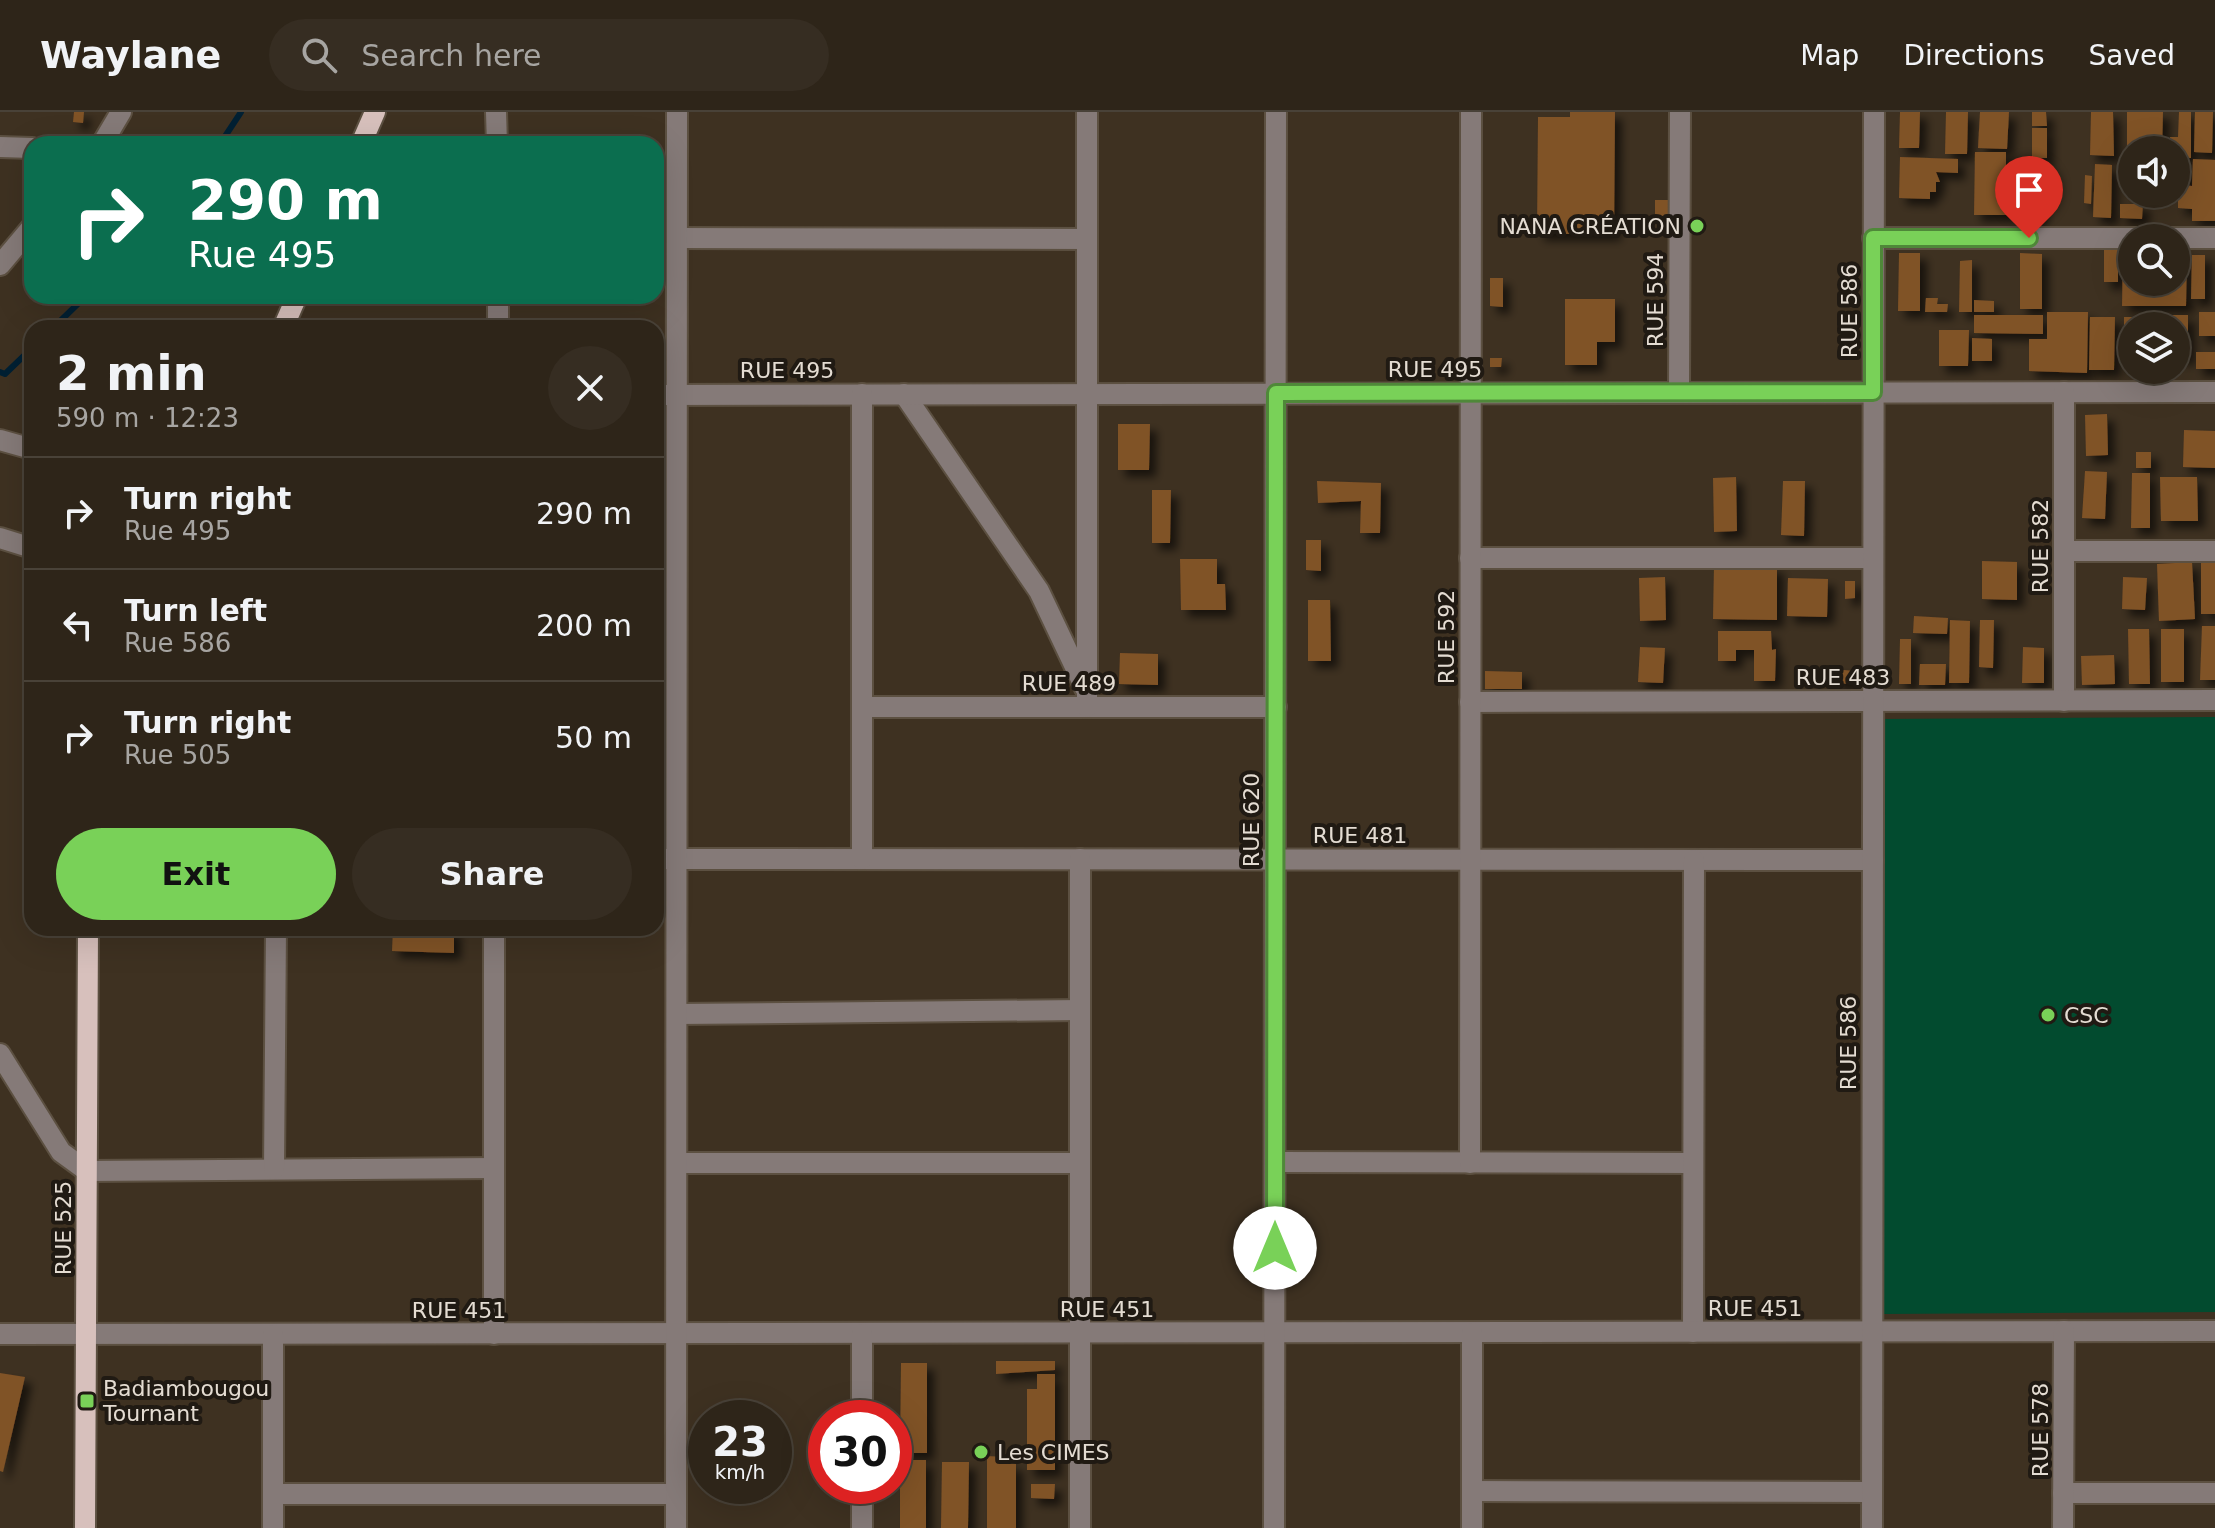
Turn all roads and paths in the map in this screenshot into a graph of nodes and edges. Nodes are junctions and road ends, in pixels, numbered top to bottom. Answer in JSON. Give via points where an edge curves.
{"nodes":[{"id":1,"x":121,"y":112,"type":"edge"},
{"id":2,"x":375,"y":112,"type":"edge"},
{"id":3,"x":496,"y":112,"type":"edge"},
{"id":4,"x":677,"y":112,"type":"edge"},
{"id":5,"x":1087,"y":112,"type":"edge"},
{"id":6,"x":1276,"y":112,"type":"edge"},
{"id":7,"x":1471,"y":112,"type":"edge"},
{"id":8,"x":1680,"y":112,"type":"edge"},
{"id":9,"x":1874,"y":112,"type":"edge"},
{"id":10,"x":107,"y":136,"type":"edge"},
{"id":11,"x":364,"y":136,"type":"edge"},
{"id":12,"x":497,"y":136,"type":"edge"},
{"id":13,"x":0,"y":147,"type":"edge"},
{"id":14,"x":24,"y":148,"type":"edge"},
{"id":15,"x":24,"y":236,"type":"edge"},
{"id":16,"x":677,"y":238,"type":"junction"},
{"id":17,"x":1873,"y":238,"type":"junction"},
{"id":18,"x":2215,"y":238,"type":"edge"},
{"id":19,"x":1087,"y":239,"type":"junction"},
{"id":20,"x":0,"y":265,"type":"edge"},
{"id":21,"x":1679,"y":392,"type":"junction"},
{"id":22,"x":1873,"y":392,"type":"junction"},
{"id":23,"x":2064,"y":392,"type":"junction"},
{"id":24,"x":2215,"y":392,"type":"edge"},
{"id":25,"x":1276,"y":393,"type":"junction"},
{"id":26,"x":1471,"y":393,"type":"junction"},
{"id":27,"x":862,"y":394,"type":"junction"},
{"id":28,"x":904,"y":394,"type":"junction"},
{"id":29,"x":1087,"y":394,"type":"junction"},
{"id":30,"x":664,"y":395,"type":"edge"},
{"id":31,"x":677,"y":395,"type":"junction"},
{"id":32,"x":0,"y":440,"type":"edge"},
{"id":33,"x":24,"y":447,"type":"edge"},
{"id":34,"x":0,"y":538,"type":"edge"},
{"id":35,"x":24,"y":546,"type":"edge"},
{"id":36,"x":2064,"y":551,"type":"junction"},
{"id":37,"x":2215,"y":551,"type":"edge"},
{"id":38,"x":664,"y":552,"type":"edge"},
{"id":39,"x":677,"y":552,"type":"junction"},
{"id":40,"x":1470,"y":558,"type":"junction"},
{"id":41,"x":1873,"y":558,"type":"junction"},
{"id":42,"x":1087,"y":700,"type":"junction"},
{"id":43,"x":2215,"y":700,"type":"edge"},
{"id":44,"x":1873,"y":701,"type":"junction"},
{"id":45,"x":2064,"y":701,"type":"junction"},
{"id":46,"x":1470,"y":702,"type":"junction"},
{"id":47,"x":666,"y":706,"type":"edge"},
{"id":48,"x":862,"y":707,"type":"junction"},
{"id":49,"x":1276,"y":707,"type":"junction"},
{"id":50,"x":666,"y":859,"type":"edge"},
{"id":51,"x":862,"y":859,"type":"junction"},
{"id":52,"x":1080,"y":859,"type":"junction"},
{"id":53,"x":1275,"y":859,"type":"junction"},
{"id":54,"x":1470,"y":859,"type":"junction"},
{"id":55,"x":1694,"y":860,"type":"junction"},
{"id":56,"x":1873,"y":860,"type":"junction"},
{"id":57,"x":88,"y":936,"type":"edge"},
{"id":58,"x":276,"y":936,"type":"edge"},
{"id":59,"x":494,"y":936,"type":"edge"},
{"id":60,"x":1080,"y":1010,"type":"junction"},
{"id":61,"x":677,"y":1014,"type":"junction"},
{"id":62,"x":0,"y":1054,"type":"edge"},
{"id":63,"x":1275,"y":1162,"type":"junction"},
{"id":64,"x":677,"y":1163,"type":"junction"},
{"id":65,"x":1080,"y":1163,"type":"junction"},
{"id":66,"x":1470,"y":1163,"type":"junction"},
{"id":67,"x":1693,"y":1163,"type":"junction"},
{"id":68,"x":494,"y":1168,"type":"junction"},
{"id":69,"x":274,"y":1169,"type":"junction"},
{"id":70,"x":87,"y":1171,"type":"junction"},
{"id":71,"x":2064,"y":1331,"type":"junction"},
{"id":72,"x":2215,"y":1331,"type":"edge"},
{"id":73,"x":1693,"y":1332,"type":"junction"},
{"id":74,"x":1872,"y":1332,"type":"junction"},
{"id":75,"x":1080,"y":1333,"type":"junction"},
{"id":76,"x":1275,"y":1333,"type":"junction"},
{"id":77,"x":1472,"y":1333,"type":"junction"},
{"id":78,"x":0,"y":1334,"type":"edge"},
{"id":79,"x":494,"y":1334,"type":"junction"},
{"id":80,"x":676,"y":1334,"type":"junction"},
{"id":81,"x":862,"y":1334,"type":"junction"},
{"id":82,"x":86,"y":1335,"type":"junction"},
{"id":83,"x":273,"y":1335,"type":"junction"},
{"id":84,"x":862,"y":1400,"type":"edge"},
{"id":85,"x":1472,"y":1491,"type":"junction"},
{"id":86,"x":1872,"y":1492,"type":"junction"},
{"id":87,"x":2063,"y":1493,"type":"junction"},
{"id":88,"x":2215,"y":1493,"type":"edge"},
{"id":89,"x":273,"y":1494,"type":"junction"},
{"id":90,"x":676,"y":1494,"type":"junction"},
{"id":91,"x":862,"y":1504,"type":"edge"},
{"id":92,"x":85,"y":1519,"type":"edge"},
{"id":93,"x":72,"y":1528,"type":"edge"},
{"id":94,"x":273,"y":1528,"type":"edge"},
{"id":95,"x":676,"y":1528,"type":"edge"},
{"id":96,"x":862,"y":1528,"type":"edge"},
{"id":97,"x":1080,"y":1528,"type":"edge"},
{"id":98,"x":1274,"y":1528,"type":"edge"},
{"id":99,"x":1472,"y":1528,"type":"edge"},
{"id":100,"x":1872,"y":1528,"type":"edge"},
{"id":101,"x":2063,"y":1528,"type":"edge"}],
"edges":[{"from":1,"to":10,"type":"street"},
{"from":2,"to":11,"type":"main road"},
{"from":3,"to":12,"type":"street"},
{"from":4,"to":16,"type":"street"},
{"from":5,"to":19,"type":"street"},
{"from":6,"to":25,"type":"street","name":"RUE 620"},
{"from":7,"to":26,"type":"street","name":"RUE 592"},
{"from":8,"to":21,"type":"street","name":"RUE 594"},
{"from":9,"to":17,"type":"street","name":"RUE 586"},
{"from":13,"to":14,"type":"street"},
{"from":15,"to":20,"type":"street"},
{"from":16,"to":19,"type":"street"},
{"from":16,"to":31,"type":"street"},
{"from":17,"to":18,"type":"street"},
{"from":17,"to":22,"type":"street","name":"RUE 586"},
{"from":19,"to":29,"type":"street"},
{"from":21,"to":22,"type":"street","name":"RUE 495"},
{"from":21,"to":26,"type":"street","name":"RUE 495"},
{"from":22,"to":23,"type":"street","name":"RUE 495"},
{"from":22,"to":41,"type":"street","name":"RUE 586"},
{"from":23,"to":24,"type":"street","name":"RUE 495"},
{"from":23,"to":36,"type":"street","name":"RUE 582"},
{"from":25,"to":26,"type":"street","name":"RUE 495"},
{"from":25,"to":29,"type":"street","name":"RUE 495"},
{"from":25,"to":49,"type":"street","name":"RUE 620"},
{"from":26,"to":40,"type":"street","name":"RUE 592"},
{"from":27,"to":28,"type":"street","name":"RUE 495"},
{"from":27,"to":31,"type":"street","name":"RUE 495"},
{"from":27,"to":48,"type":"street"},
{"from":28,"to":29,"type":"street","name":"RUE 495"},
{"from":28,"to":42,"type":"street","via":[[1039,591]]},
{"from":29,"to":42,"type":"street"},
{"from":30,"to":31,"type":"street","name":"RUE 495"},
{"from":31,"to":39,"type":"street"},
{"from":32,"to":33,"type":"street"},
{"from":34,"to":35,"type":"street"},
{"from":36,"to":37,"type":"street"},
{"from":36,"to":45,"type":"street","name":"RUE 582"},
{"from":38,"to":39,"type":"street"},
{"from":39,"to":47,"type":"street"},
{"from":40,"to":41,"type":"street"},
{"from":40,"to":46,"type":"street","name":"RUE 592"},
{"from":41,"to":44,"type":"street","name":"RUE 586"},
{"from":42,"to":48,"type":"street","name":"RUE 489"},
{"from":42,"to":49,"type":"street","name":"RUE 489"},
{"from":43,"to":45,"type":"street","name":"RUE 483"},
{"from":44,"to":45,"type":"street","name":"RUE 483"},
{"from":44,"to":46,"type":"street","name":"RUE 483"},
{"from":44,"to":56,"type":"street","name":"RUE 586"},
{"from":46,"to":54,"type":"street","name":"RUE 592"},
{"from":47,"to":50,"type":"street"},
{"from":48,"to":51,"type":"street"},
{"from":49,"to":53,"type":"street","name":"RUE 620"},
{"from":50,"to":51,"type":"street","name":"RUE 481"},
{"from":50,"to":61,"type":"street"},
{"from":51,"to":52,"type":"street","name":"RUE 481"},
{"from":52,"to":53,"type":"street","name":"RUE 481"},
{"from":52,"to":60,"type":"street"},
{"from":53,"to":54,"type":"street","name":"RUE 481"},
{"from":53,"to":63,"type":"street","name":"RUE 620"},
{"from":54,"to":55,"type":"street","name":"RUE 481"},
{"from":54,"to":66,"type":"street","name":"RUE 592"},
{"from":55,"to":56,"type":"street","name":"RUE 481"},
{"from":55,"to":67,"type":"street"},
{"from":56,"to":74,"type":"street","name":"RUE 586"},
{"from":57,"to":70,"type":"main road","name":"RUE 525"},
{"from":58,"to":69,"type":"street"},
{"from":59,"to":68,"type":"street"},
{"from":60,"to":61,"type":"street"},
{"from":60,"to":65,"type":"street"},
{"from":61,"to":64,"type":"street"},
{"from":62,"to":70,"type":"street","via":[[61,1152]]},
{"from":63,"to":66,"type":"street"},
{"from":63,"to":76,"type":"street","name":"RUE 620"},
{"from":64,"to":65,"type":"street"},
{"from":64,"to":80,"type":"street"},
{"from":65,"to":75,"type":"street"},
{"from":66,"to":67,"type":"street"},
{"from":67,"to":73,"type":"street"},
{"from":68,"to":69,"type":"street"},
{"from":68,"to":79,"type":"street"},
{"from":69,"to":70,"type":"street"},
{"from":70,"to":82,"type":"main road","name":"RUE 525"},
{"from":71,"to":72,"type":"street","name":"RUE 451"},
{"from":71,"to":74,"type":"street","name":"RUE 451"},
{"from":71,"to":87,"type":"street","name":"RUE 578"},
{"from":73,"to":74,"type":"street","name":"RUE 451"},
{"from":73,"to":77,"type":"street","name":"RUE 451"},
{"from":74,"to":86,"type":"street","name":"RUE 586"},
{"from":75,"to":76,"type":"street","name":"RUE 451"},
{"from":75,"to":81,"type":"street","name":"RUE 451"},
{"from":75,"to":97,"type":"street"},
{"from":76,"to":77,"type":"street","name":"RUE 451"},
{"from":76,"to":98,"type":"street","name":"RUE 620"},
{"from":77,"to":85,"type":"street"},
{"from":78,"to":82,"type":"street","name":"RUE 451"},
{"from":79,"to":80,"type":"street","name":"RUE 451"},
{"from":79,"to":83,"type":"street","name":"RUE 451"},
{"from":80,"to":81,"type":"street","name":"RUE 451"},
{"from":80,"to":90,"type":"street"},
{"from":81,"to":84,"type":"street"},
{"from":82,"to":83,"type":"street","name":"RUE 451"},
{"from":82,"to":92,"type":"main road","name":"RUE 525"},
{"from":83,"to":89,"type":"street"},
{"from":85,"to":86,"type":"street"},
{"from":85,"to":99,"type":"street"},
{"from":86,"to":100,"type":"street","name":"RUE 586"},
{"from":87,"to":88,"type":"street"},
{"from":87,"to":101,"type":"street","name":"RUE 578"},
{"from":89,"to":90,"type":"street"},
{"from":89,"to":94,"type":"street"},
{"from":90,"to":95,"type":"street"},
{"from":91,"to":96,"type":"street"},
{"from":92,"to":93,"type":"street"}]}
